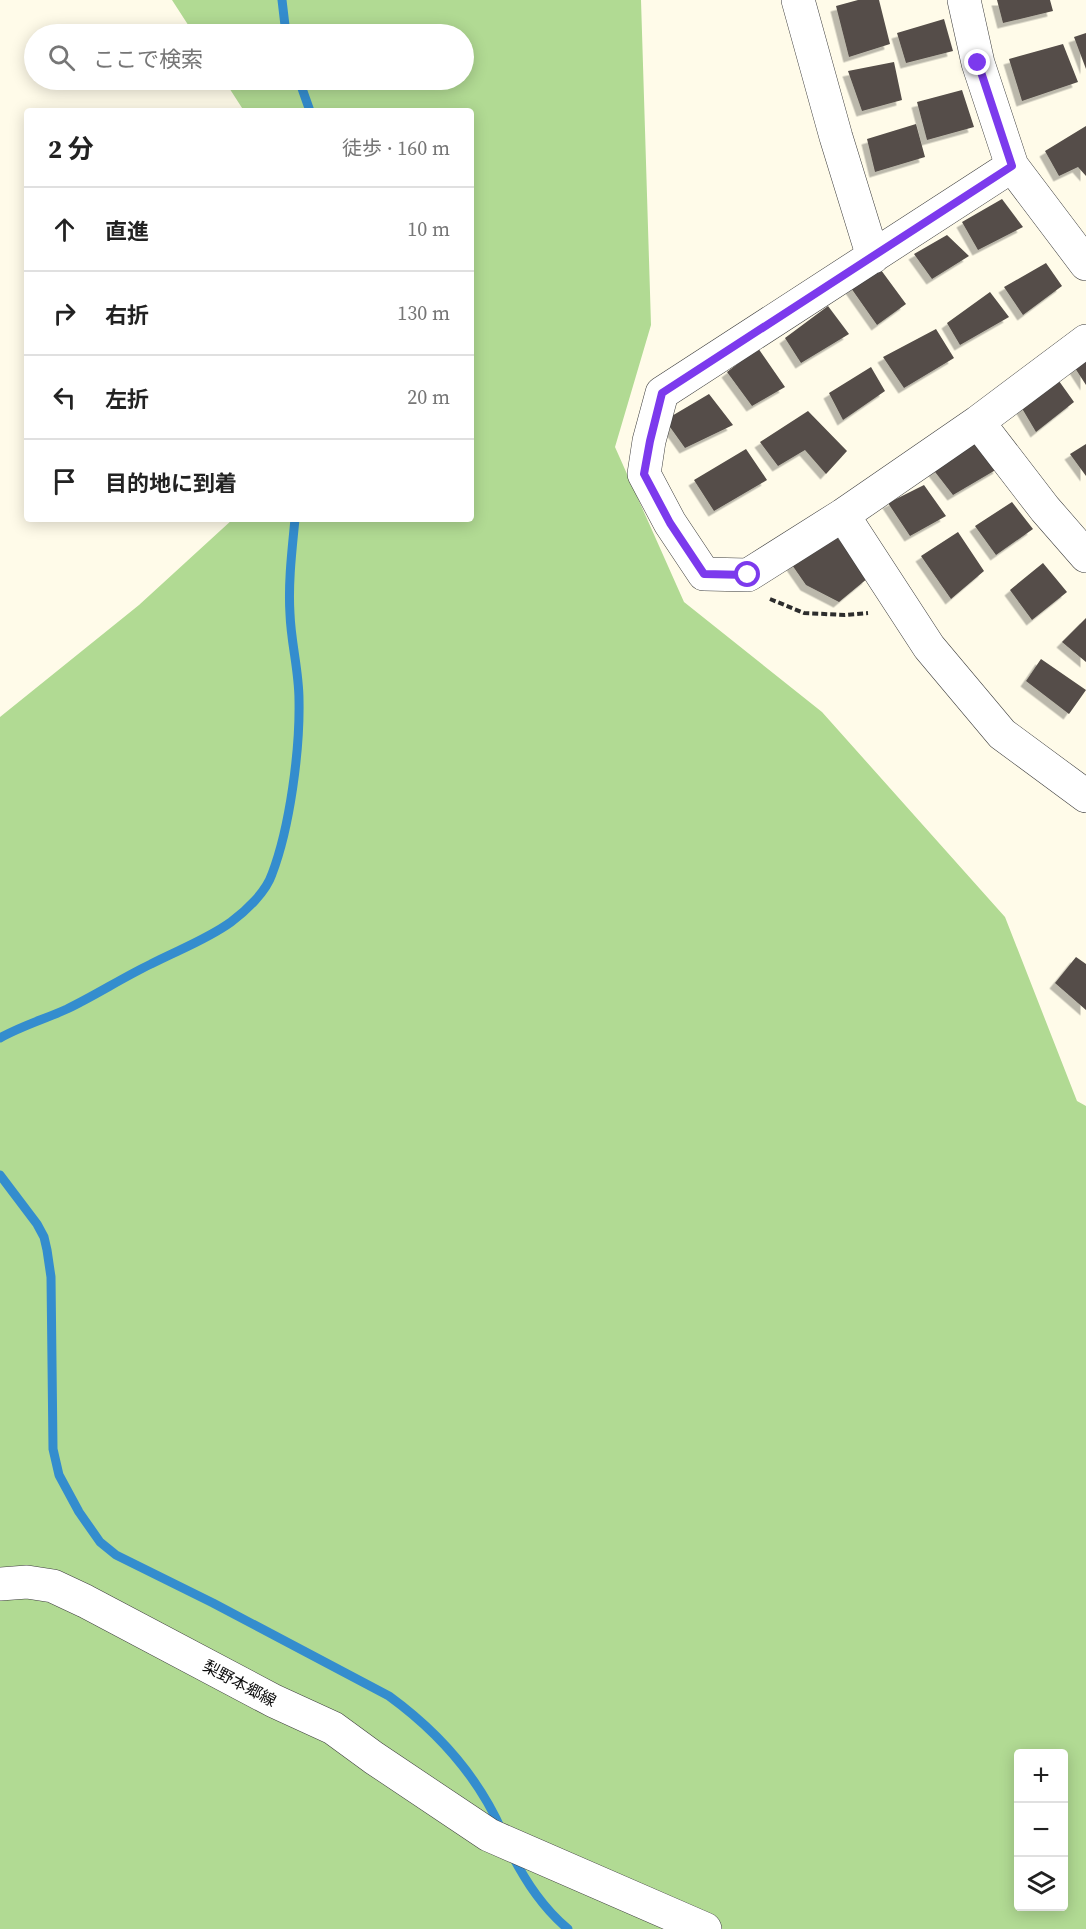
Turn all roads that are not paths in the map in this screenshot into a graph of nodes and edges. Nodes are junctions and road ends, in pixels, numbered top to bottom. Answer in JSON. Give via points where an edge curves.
{"nodes":[{"id":1,"x":798,"y":0,"type":"edge"},
{"id":2,"x":964,"y":0,"type":"edge"},
{"id":3,"x":1012,"y":166,"type":"junction"},
{"id":4,"x":873,"y":257,"type":"junction"},
{"id":5,"x":1086,"y":264,"type":"edge"},
{"id":6,"x":1086,"y":341,"type":"edge"},
{"id":7,"x":978,"y":422,"type":"junction"},
{"id":8,"x":843,"y":515,"type":"junction"},
{"id":9,"x":1086,"y":556,"type":"edge"},
{"id":10,"x":1086,"y":796,"type":"edge"},
{"id":11,"x":0,"y":1584,"type":"edge"},
{"id":12,"x":705,"y":1929,"type":"edge"}],
"edges":[{"from":1,"to":4,"type":"street"},
{"from":2,"to":3,"type":"street","via":[[978,63]]},
{"from":3,"to":4,"type":"street"},
{"from":3,"to":5,"type":"street"},
{"from":4,"to":8,"type":"street","via":[[662,393],[644,474],[704,574],[748,575]]},
{"from":6,"to":7,"type":"street"},
{"from":7,"to":8,"type":"street"},
{"from":7,"to":9,"type":"street"},
{"from":8,"to":10,"type":"street","via":[[929,647],[1002,734]]},
{"from":11,"to":12,"type":"street","name":"梨野本郷線","via":[[27,1582],[53,1586],[85,1601],[333,1728],[489,1835]]}]}
